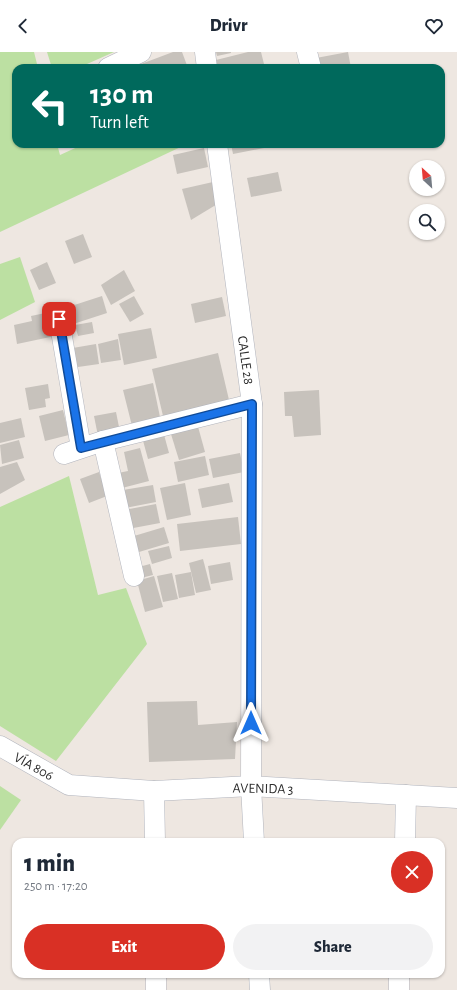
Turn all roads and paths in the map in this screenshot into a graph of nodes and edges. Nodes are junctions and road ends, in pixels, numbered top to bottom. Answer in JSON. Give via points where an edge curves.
{"nodes":[{"id":1,"x":141,"y":52,"type":"edge"},
{"id":2,"x":205,"y":52,"type":"edge"},
{"id":3,"x":307,"y":52,"type":"edge"},
{"id":4,"x":116,"y":64,"type":"edge"},
{"id":5,"x":206,"y":64,"type":"edge"},
{"id":6,"x":310,"y":64,"type":"edge"},
{"id":7,"x":218,"y":148,"type":"edge"},
{"id":8,"x":59,"y":319,"type":"dead end"},
{"id":9,"x":252,"y":404,"type":"junction"},
{"id":10,"x":103,"y":442,"type":"junction"},
{"id":11,"x":134,"y":576,"type":"dead end"},
{"id":12,"x":0,"y":746,"type":"edge"},
{"id":13,"x":69,"y":785,"type":"joint"},
{"id":14,"x":251,"y":786,"type":"junction"},
{"id":15,"x":154,"y":791,"type":"junction"},
{"id":16,"x":406,"y":795,"type":"junction"},
{"id":17,"x":457,"y":798,"type":"edge"},
{"id":18,"x":155,"y":838,"type":"edge"},
{"id":19,"x":254,"y":838,"type":"edge"},
{"id":20,"x":404,"y":838,"type":"edge"},
{"id":21,"x":156,"y":978,"type":"edge"},
{"id":22,"x":259,"y":978,"type":"edge"},
{"id":23,"x":399,"y":978,"type":"edge"},
{"id":24,"x":156,"y":990,"type":"edge"},
{"id":25,"x":260,"y":990,"type":"edge"},
{"id":26,"x":399,"y":990,"type":"edge"}],
"edges":[{"from":1,"to":4,"type":"street"},
{"from":2,"to":5,"type":"street"},
{"from":3,"to":6,"type":"street"},
{"from":7,"to":9,"type":"street","name":"CALLE 28"},
{"from":8,"to":10,"type":"street","via":[[73,451]]},
{"from":9,"to":10,"type":"street"},
{"from":9,"to":14,"type":"street","name":"CALLE 28"},
{"from":10,"to":11,"type":"street"},
{"from":12,"to":13,"type":"street","name":"VÍA 806"},
{"from":13,"to":15,"type":"street","name":"AVENIDA 3"},
{"from":14,"to":15,"type":"street","name":"AVENIDA 3"},
{"from":14,"to":16,"type":"street","name":"AVENIDA 3"},
{"from":14,"to":19,"type":"street","name":"CALLE 28"},
{"from":15,"to":18,"type":"street"},
{"from":16,"to":17,"type":"street","name":"AVENIDA 3"},
{"from":16,"to":20,"type":"street"},
{"from":21,"to":24,"type":"street"},
{"from":22,"to":25,"type":"street"},
{"from":23,"to":26,"type":"street"}]}
